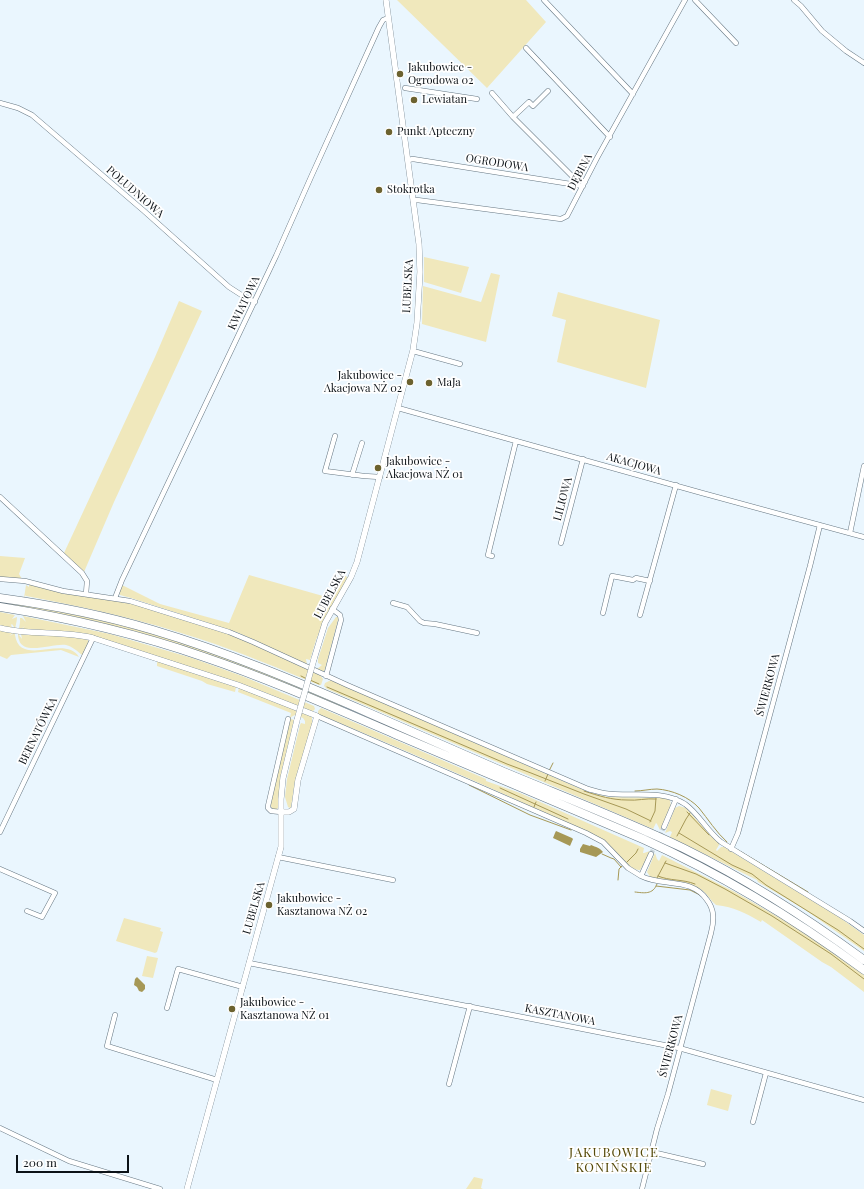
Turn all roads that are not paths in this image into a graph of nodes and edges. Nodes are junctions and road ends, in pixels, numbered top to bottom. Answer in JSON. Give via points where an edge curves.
{"nodes":[{"id":1,"x":386,"y":0,"type":"edge"},
{"id":2,"x":544,"y":0,"type":"edge"},
{"id":3,"x":685,"y":0,"type":"edge"},
{"id":4,"x":695,"y":0,"type":"edge"},
{"id":5,"x":794,"y":0,"type":"edge"},
{"id":6,"x":388,"y":18,"type":"junction"},
{"id":7,"x":736,"y":43,"type":"dead end"},
{"id":8,"x":526,"y":48,"type":"dead end"},
{"id":9,"x":864,"y":63,"type":"edge"},
{"id":10,"x":405,"y":88,"type":"dead end"},
{"id":11,"x":548,"y":91,"type":"dead end"},
{"id":12,"x":492,"y":93,"type":"dead end"},
{"id":13,"x":633,"y":94,"type":"junction"},
{"id":14,"x":478,"y":99,"type":"dead end"},
{"id":15,"x":0,"y":103,"type":"edge"},
{"id":16,"x":513,"y":117,"type":"junction"},
{"id":17,"x":610,"y":137,"type":"junction"},
{"id":18,"x":408,"y":160,"type":"junction"},
{"id":19,"x":584,"y":184,"type":"junction"},
{"id":20,"x":413,"y":201,"type":"junction"},
{"id":21,"x":255,"y":302,"type":"junction"},
{"id":22,"x":413,"y":351,"type":"junction"},
{"id":23,"x":460,"y":364,"type":"dead end"},
{"id":24,"x":398,"y":408,"type":"junction"},
{"id":25,"x":335,"y":436,"type":"dead end"},
{"id":26,"x":516,"y":441,"type":"junction"},
{"id":27,"x":362,"y":443,"type":"dead end"},
{"id":28,"x":583,"y":459,"type":"junction"},
{"id":29,"x":864,"y":466,"type":"edge"},
{"id":30,"x":352,"y":475,"type":"junction"},
{"id":31,"x":380,"y":477,"type":"junction"},
{"id":32,"x":676,"y":486,"type":"junction"},
{"id":33,"x":0,"y":497,"type":"edge"},
{"id":34,"x":820,"y":525,"type":"junction"},
{"id":35,"x":850,"y":533,"type":"junction"},
{"id":36,"x":864,"y":537,"type":"edge"},
{"id":37,"x":561,"y":543,"type":"dead end"},
{"id":38,"x":492,"y":556,"type":"dead end"},
{"id":39,"x":0,"y":578,"type":"edge"},
{"id":40,"x":650,"y":581,"type":"junction"},
{"id":41,"x":86,"y":594,"type":"junction"},
{"id":42,"x":0,"y":598,"type":"edge"},
{"id":43,"x":115,"y":598,"type":"junction"},
{"id":44,"x":393,"y":603,"type":"dead end"},
{"id":45,"x":0,"y":607,"type":"edge"},
{"id":46,"x":332,"y":609,"type":"junction"},
{"id":47,"x":603,"y":613,"type":"dead end"},
{"id":48,"x":640,"y":615,"type":"dead end"},
{"id":49,"x":0,"y":628,"type":"edge"},
{"id":50,"x":477,"y":633,"type":"dead end"},
{"id":51,"x":93,"y":638,"type":"junction"},
{"id":52,"x":326,"y":676,"type":"junction"},
{"id":53,"x":317,"y":716,"type":"junction"},
{"id":54,"x":288,"y":719,"type":"dead end"},
{"id":55,"x":676,"y":799,"type":"junction"},
{"id":56,"x":281,"y":812,"type":"junction"},
{"id":57,"x":664,"y":827,"type":"tunnel mouth"},
{"id":58,"x":0,"y":832,"type":"edge"},
{"id":59,"x":731,"y":849,"type":"junction"},
{"id":60,"x":651,"y":854,"type":"tunnel mouth"},
{"id":61,"x":278,"y":858,"type":"junction"},
{"id":62,"x":0,"y":869,"type":"edge"},
{"id":63,"x":641,"y":876,"type":"junction"},
{"id":64,"x":393,"y":880,"type":"dead end"},
{"id":65,"x":27,"y":911,"type":"dead end"},
{"id":66,"x":864,"y":931,"type":"edge"},
{"id":67,"x":864,"y":960,"type":"edge"},
{"id":68,"x":249,"y":963,"type":"junction"},
{"id":69,"x":864,"y":970,"type":"edge"},
{"id":70,"x":243,"y":987,"type":"junction"},
{"id":71,"x":470,"y":1006,"type":"junction"},
{"id":72,"x":167,"y":1008,"type":"dead end"},
{"id":73,"x":115,"y":1015,"type":"dead end"},
{"id":74,"x":679,"y":1048,"type":"junction"},
{"id":75,"x":766,"y":1073,"type":"junction"},
{"id":76,"x":217,"y":1080,"type":"junction"},
{"id":77,"x":449,"y":1084,"type":"dead end"},
{"id":78,"x":864,"y":1100,"type":"edge"},
{"id":79,"x":753,"y":1122,"type":"dead end"},
{"id":80,"x":0,"y":1128,"type":"edge"},
{"id":81,"x":652,"y":1152,"type":"junction"},
{"id":82,"x":703,"y":1164,"type":"dead end"},
{"id":83,"x":160,"y":1189,"type":"edge"},
{"id":84,"x":187,"y":1189,"type":"edge"},
{"id":85,"x":642,"y":1189,"type":"edge"}],
"edges":[{"from":1,"to":6,"type":"street","name":"LUBELSKA"},
{"from":2,"to":13,"type":"street"},
{"from":3,"to":13,"type":"street","name":"DĘBINA"},
{"from":4,"to":7,"type":"street"},
{"from":5,"to":9,"type":"street","via":[[822,31]]},
{"from":6,"to":18,"type":"street","name":"LUBELSKA"},
{"from":6,"to":21,"type":"street","name":"KWIATOWA","via":[[379,26]]},
{"from":8,"to":17,"type":"street"},
{"from":10,"to":14,"type":"street"},
{"from":11,"to":16,"type":"street","via":[[533,106],[529,102]]},
{"from":12,"to":16,"type":"street"},
{"from":13,"to":17,"type":"street","name":"DĘBINA"},
{"from":15,"to":21,"type":"street","name":"POŁUDNIOWA","via":[[32,115],[229,287]]},
{"from":16,"to":19,"type":"street","via":[[572,176]]},
{"from":17,"to":19,"type":"street","name":"DĘBINA"},
{"from":18,"to":19,"type":"street","name":"OGRODOWA"},
{"from":18,"to":20,"type":"street","name":"LUBELSKA"},
{"from":19,"to":20,"type":"street","name":"DĘBINA","via":[[568,214],[561,219]]},
{"from":20,"to":22,"type":"street","name":"LUBELSKA","via":[[420,267]]},
{"from":21,"to":43,"type":"street","name":"KWIATOWA"},
{"from":22,"to":23,"type":"street"},
{"from":22,"to":24,"type":"street","name":"LUBELSKA"},
{"from":24,"to":26,"type":"street","name":"AKACJOWA"},
{"from":24,"to":31,"type":"street","name":"LUBELSKA"},
{"from":25,"to":30,"type":"street","via":[[325,470]]},
{"from":26,"to":28,"type":"street","name":"AKACJOWA"},
{"from":26,"to":38,"type":"street","via":[[488,555]]},
{"from":27,"to":30,"type":"street"},
{"from":28,"to":32,"type":"street","name":"AKACJOWA"},
{"from":28,"to":37,"type":"street","name":"LILIOWA"},
{"from":29,"to":35,"type":"street"},
{"from":30,"to":31,"type":"street"},
{"from":31,"to":46,"type":"street","name":"LUBELSKA","via":[[356,566]]},
{"from":32,"to":34,"type":"street","name":"AKACJOWA"},
{"from":32,"to":40,"type":"street"},
{"from":33,"to":41,"type":"street","via":[[82,573],[87,580]]},
{"from":34,"to":35,"type":"street","name":"AKACJOWA"},
{"from":34,"to":59,"type":"street","name":"ŚWIERKOWA","via":[[738,833]]},
{"from":35,"to":36,"type":"street","name":"AKACJOWA"},
{"from":39,"to":41,"type":"street"},
{"from":40,"to":47,"type":"street","via":[[612,576]]},
{"from":40,"to":48,"type":"street"},
{"from":41,"to":43,"type":"street"},
{"from":42,"to":67,"type":"highway","via":[[75,611],[151,629],[239,658],[321,692],[691,852],[806,919]]},
{"from":43,"to":52,"type":"street","via":[[229,632]]},
{"from":44,"to":50,"type":"street","via":[[407,607],[424,624]]},
{"from":45,"to":69,"type":"highway","via":[[95,626],[185,650],[320,702],[643,838],[693,862],[818,937]]},
{"from":46,"to":52,"type":"street","via":[[340,615],[341,620]]},
{"from":46,"to":56,"type":"street","name":"LUBELSKA","bridge":true,"via":[[323,628],[282,778]]},
{"from":49,"to":51,"type":"street"},
{"from":51,"to":53,"type":"street","via":[[238,685]]},
{"from":51,"to":58,"type":"street","name":"BERNATÓWKA"},
{"from":52,"to":55,"type":"street","via":[[588,789],[610,794],[658,795]]},
{"from":53,"to":56,"type":"street","via":[[298,780],[294,808],[289,812]]},
{"from":53,"to":63,"type":"street","via":[[586,833],[603,842],[628,868]]},
{"from":54,"to":56,"type":"street","via":[[268,806],[271,811]]},
{"from":55,"to":57,"type":"street"},
{"from":55,"to":59,"type":"street","via":[[690,808],[716,838]]},
{"from":56,"to":61,"type":"street","name":"LUBELSKA","via":[[282,840]]},
{"from":59,"to":66,"type":"street"},
{"from":60,"to":63,"type":"street"},
{"from":61,"to":64,"type":"street"},
{"from":61,"to":68,"type":"street","name":"LUBELSKA"},
{"from":62,"to":65,"type":"street","via":[[55,893],[42,917]]},
{"from":63,"to":74,"type":"street","name":"ŚWIERKOWA","via":[[693,887],[704,894],[714,916]]},
{"from":68,"to":70,"type":"street","name":"LUBELSKA"},
{"from":68,"to":71,"type":"street","name":"KASZTANOWA"},
{"from":70,"to":72,"type":"street","via":[[178,969]]},
{"from":70,"to":76,"type":"street","name":"LUBELSKA"},
{"from":71,"to":74,"type":"street","name":"KASZTANOWA"},
{"from":71,"to":77,"type":"street"},
{"from":73,"to":76,"type":"street","via":[[108,1046]]},
{"from":74,"to":75,"type":"street","name":"KASZTANOWA"},
{"from":74,"to":81,"type":"street","name":"ŚWIERKOWA"},
{"from":75,"to":78,"type":"street","name":"KASZTANOWA"},
{"from":75,"to":79,"type":"street"},
{"from":76,"to":84,"type":"street","name":"LUBELSKA"},
{"from":80,"to":83,"type":"street","via":[[69,1161]]},
{"from":81,"to":82,"type":"street"},
{"from":81,"to":85,"type":"street","name":"ŚWIERKOWA"}]}
